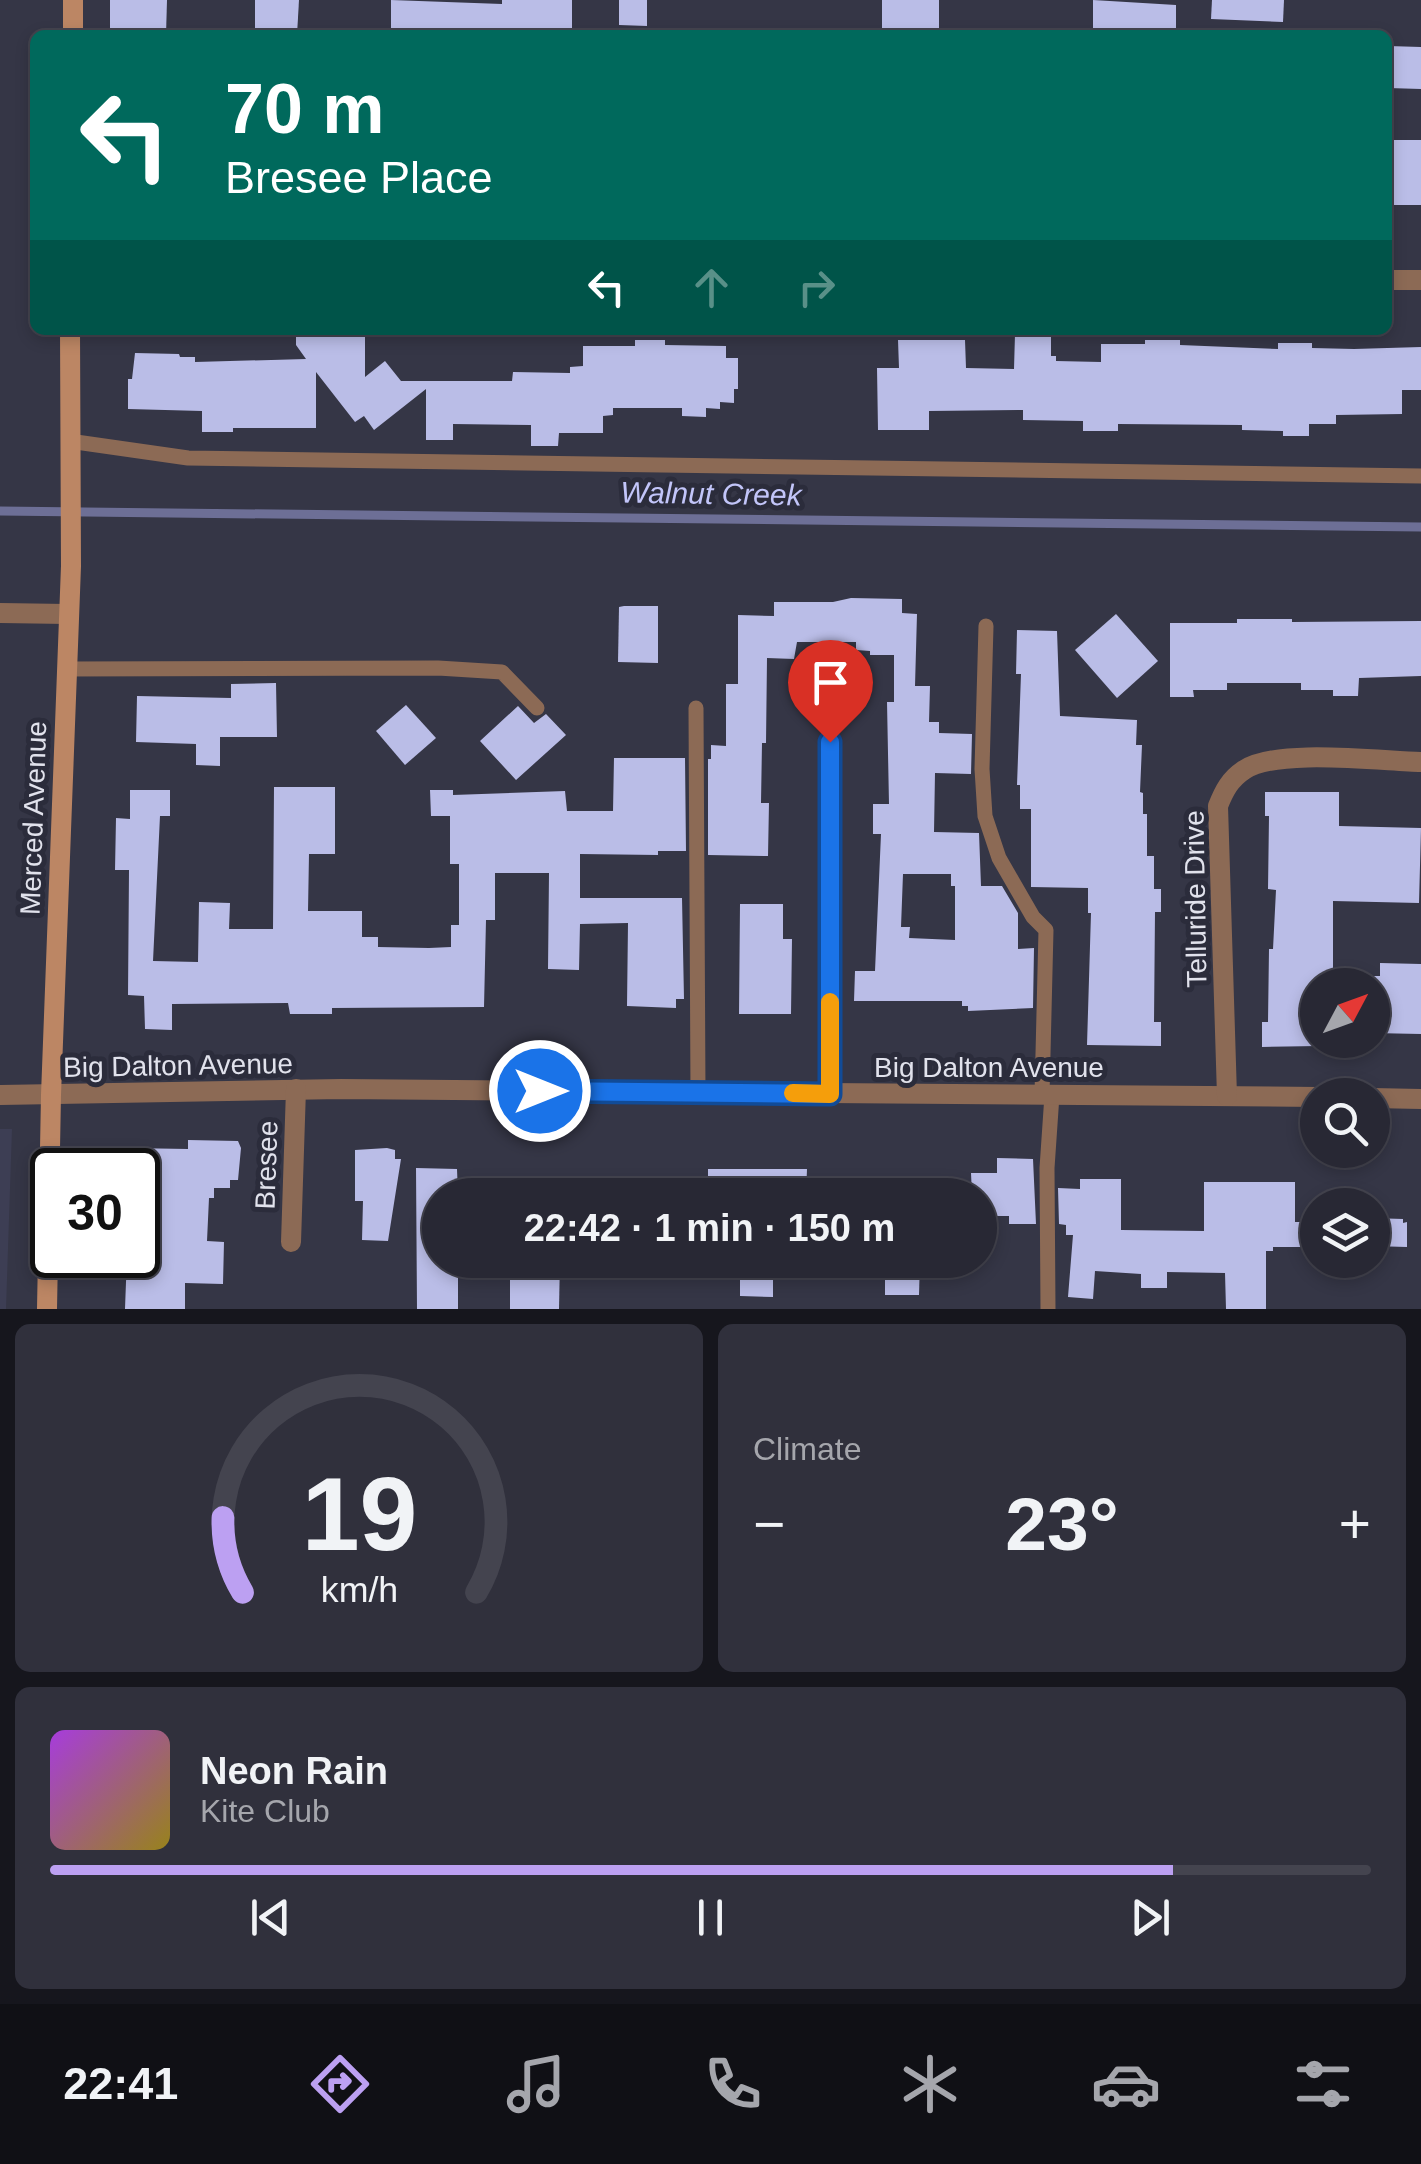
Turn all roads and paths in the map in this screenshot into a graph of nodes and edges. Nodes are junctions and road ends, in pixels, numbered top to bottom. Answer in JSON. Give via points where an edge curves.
{"nodes":[{"id":1,"x":73,"y":0,"type":"edge"},
{"id":2,"x":73,"y":30,"type":"edge"},
{"id":3,"x":1392,"y":280,"type":"edge"},
{"id":4,"x":1421,"y":280,"type":"edge"},
{"id":5,"x":70,"y":335,"type":"edge"},
{"id":6,"x":69,"y":441,"type":"junction"},
{"id":7,"x":1421,"y":476,"type":"edge"},
{"id":8,"x":0,"y":613,"type":"edge"},
{"id":9,"x":67,"y":614,"type":"junction"},
{"id":10,"x":986,"y":626,"type":"dead end"},
{"id":11,"x":66,"y":668,"type":"junction"},
{"id":12,"x":537,"y":708,"type":"dead end"},
{"id":13,"x":696,"y":708,"type":"dead end"},
{"id":14,"x":830,"y":742,"type":"dead end"},
{"id":15,"x":1421,"y":762,"type":"edge"},
{"id":16,"x":296,"y":1089,"type":"junction"},
{"id":17,"x":698,"y":1092,"type":"junction"},
{"id":18,"x":830,"y":1094,"type":"junction"},
{"id":19,"x":0,"y":1095,"type":"edge"},
{"id":20,"x":50,"y":1095,"type":"junction"},
{"id":21,"x":1047,"y":1095,"type":"junction"},
{"id":22,"x":1227,"y":1096,"type":"junction"},
{"id":23,"x":1300,"y":1098,"type":"edge"},
{"id":24,"x":1390,"y":1099,"type":"edge"},
{"id":25,"x":1421,"y":1100,"type":"edge"},
{"id":26,"x":291,"y":1242,"type":"dead end"},
{"id":27,"x":47,"y":1309,"type":"edge"},
{"id":28,"x":1048,"y":1309,"type":"edge"}],
"edges":[{"from":1,"to":2,"type":"main road"},
{"from":3,"to":4,"type":"street"},
{"from":5,"to":6,"type":"main road","name":"Merced Avenue"},
{"from":6,"to":7,"type":"lane","via":[[188,458]]},
{"from":6,"to":9,"type":"main road","name":"Merced Avenue"},
{"from":8,"to":9,"type":"street"},
{"from":9,"to":11,"type":"main road","name":"Merced Avenue"},
{"from":10,"to":21,"type":"lane","via":[[985,816],[999,858],[1046,930]]},
{"from":11,"to":12,"type":"lane","via":[[502,672]]},
{"from":11,"to":20,"type":"main road","name":"Merced Avenue"},
{"from":13,"to":17,"type":"lane"},
{"from":14,"to":18,"type":"street"},
{"from":15,"to":22,"type":"street","name":"Telluride Drive","via":[[1278,758],[1246,768],[1226,786],[1218,806]]},
{"from":16,"to":17,"type":"street","name":"Big Dalton Avenue"},
{"from":16,"to":20,"type":"street","name":"Big Dalton Avenue"},
{"from":16,"to":26,"type":"street","name":"Bresee"},
{"from":17,"to":18,"type":"street","name":"Big Dalton Avenue"},
{"from":18,"to":21,"type":"street","name":"Big Dalton Avenue"},
{"from":19,"to":20,"type":"street","name":"Big Dalton Avenue"},
{"from":20,"to":27,"type":"main road","name":"Merced Avenue"},
{"from":21,"to":22,"type":"street","name":"Big Dalton Avenue"},
{"from":21,"to":28,"type":"lane"},
{"from":22,"to":23,"type":"street","name":"Big Dalton Avenue"},
{"from":24,"to":25,"type":"street"}]}
